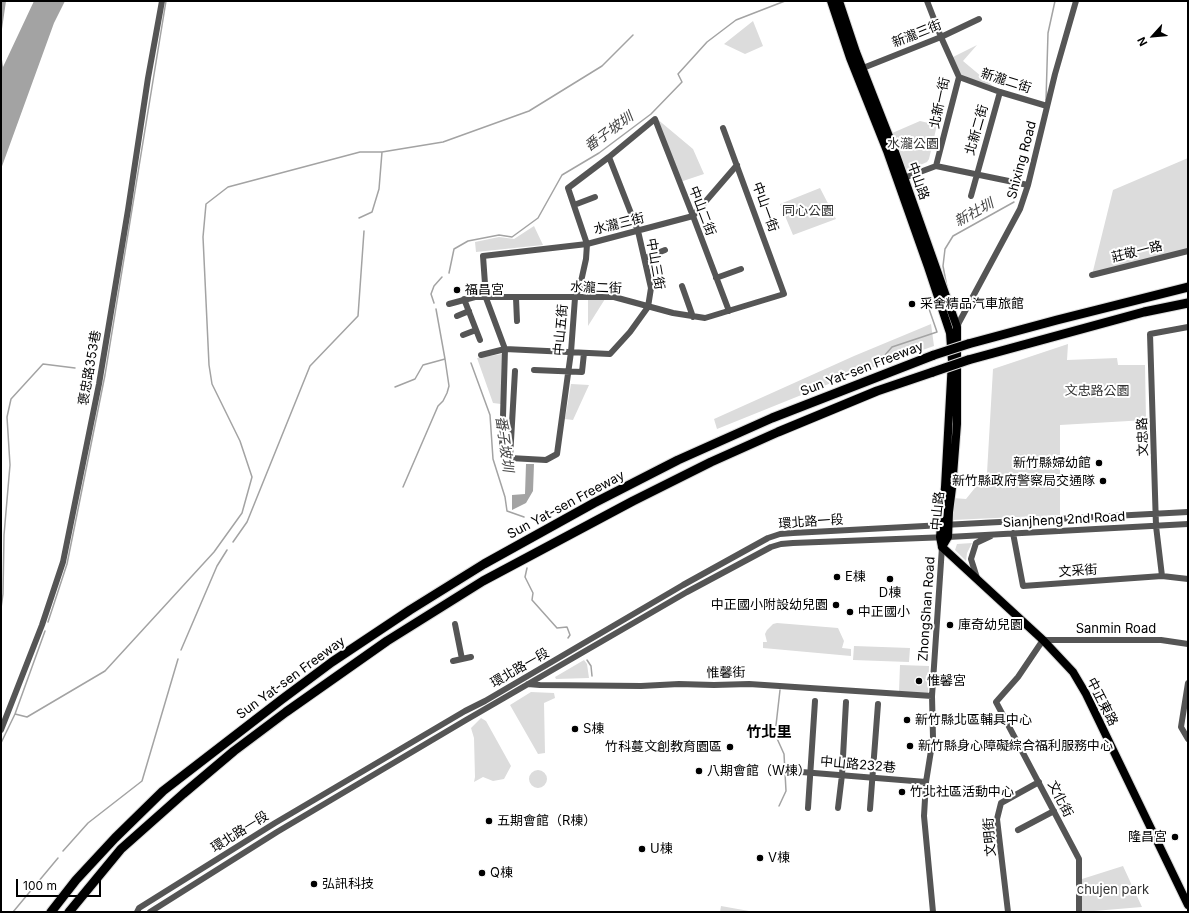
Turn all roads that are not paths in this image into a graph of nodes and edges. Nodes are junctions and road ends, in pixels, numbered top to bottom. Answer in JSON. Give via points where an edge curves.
{"nodes":[{"id":1,"x":162,"y":1,"type":"edge"},
{"id":2,"x":831,"y":1,"type":"edge"},
{"id":3,"x":839,"y":1,"type":"edge"},
{"id":4,"x":927,"y":1,"type":"edge"},
{"id":5,"x":1076,"y":1,"type":"edge"},
{"id":6,"x":980,"y":19,"type":"dead end"},
{"id":7,"x":941,"y":37,"type":"junction"},
{"id":8,"x":863,"y":68,"type":"junction"},
{"id":9,"x":958,"y":78,"type":"junction"},
{"id":10,"x":1000,"y":92,"type":"junction"},
{"id":11,"x":1048,"y":106,"type":"junction"},
{"id":12,"x":723,"y":128,"type":"dead end"},
{"id":13,"x":609,"y":157,"type":"junction"},
{"id":14,"x":737,"y":165,"type":"junction"},
{"id":15,"x":936,"y":166,"type":"junction"},
{"id":16,"x":976,"y":174,"type":"junction"},
{"id":17,"x":904,"y":178,"type":"junction"},
{"id":18,"x":1028,"y":185,"type":"junction"},
{"id":19,"x":971,"y":196,"type":"dead end"},
{"id":20,"x":595,"y":197,"type":"dead end"},
{"id":21,"x":574,"y":205,"type":"junction"},
{"id":22,"x":693,"y":216,"type":"junction"},
{"id":23,"x":638,"y":230,"type":"junction"},
{"id":24,"x":586,"y":244,"type":"junction"},
{"id":25,"x":665,"y":250,"type":"dead end"},
{"id":26,"x":1188,"y":251,"type":"edge"},
{"id":27,"x":645,"y":258,"type":"junction"},
{"id":28,"x":741,"y":269,"type":"dead end"},
{"id":29,"x":1092,"y":275,"type":"dead end"},
{"id":30,"x":716,"y":278,"type":"junction"},
{"id":31,"x":682,"y":286,"type":"dead end"},
{"id":32,"x":1188,"y":287,"type":"edge"},
{"id":33,"x":784,"y":294,"type":"joint"},
{"id":34,"x":486,"y":298,"type":"junction"},
{"id":35,"x":516,"y":298,"type":"junction"},
{"id":36,"x":575,"y":298,"type":"junction"},
{"id":37,"x":464,"y":299,"type":"junction"},
{"id":38,"x":1188,"y":303,"type":"edge"},
{"id":39,"x":449,"y":304,"type":"dead end"},
{"id":40,"x":648,"y":307,"type":"junction"},
{"id":41,"x":469,"y":311,"type":"junction"},
{"id":42,"x":729,"y":311,"type":"junction"},
{"id":43,"x":457,"y":316,"type":"dead end"},
{"id":44,"x":693,"y":317,"type":"junction"},
{"id":45,"x":517,"y":321,"type":"dead end"},
{"id":46,"x":957,"y":327,"type":"junction"},
{"id":47,"x":1188,"y":327,"type":"edge"},
{"id":48,"x":476,"y":330,"type":"junction"},
{"id":49,"x":950,"y":333,"type":"junction"},
{"id":50,"x":463,"y":335,"type":"dead end"},
{"id":51,"x":480,"y":340,"type":"dead end"},
{"id":52,"x":505,"y":349,"type":"junction"},
{"id":53,"x":570,"y":352,"type":"junction"},
{"id":54,"x":584,"y":353,"type":"junction"},
{"id":55,"x":481,"y":355,"type":"dead end"},
{"id":56,"x":534,"y":370,"type":"dead end"},
{"id":57,"x":515,"y":371,"type":"dead end"},
{"id":58,"x":568,"y":372,"type":"junction"},
{"id":59,"x":510,"y":458,"type":"junction"},
{"id":60,"x":1188,"y":512,"type":"edge"},
{"id":61,"x":1156,"y":514,"type":"junction"},
{"id":62,"x":945,"y":524,"type":"junction"},
{"id":63,"x":1188,"y":524,"type":"edge"},
{"id":64,"x":1156,"y":526,"type":"junction"},
{"id":65,"x":1014,"y":533,"type":"junction"},
{"id":66,"x":993,"y":534,"type":"junction"},
{"id":67,"x":944,"y":537,"type":"junction"},
{"id":68,"x":942,"y":547,"type":"junction"},
{"id":69,"x":1162,"y":576,"type":"junction"},
{"id":70,"x":977,"y":578,"type":"junction"},
{"id":71,"x":1188,"y":579,"type":"edge"},
{"id":72,"x":455,"y":624,"type":"dead end"},
{"id":73,"x":1043,"y":640,"type":"junction"},
{"id":74,"x":1188,"y":644,"type":"edge"},
{"id":75,"x":471,"y":657,"type":"dead end"},
{"id":76,"x":462,"y":659,"type":"junction"},
{"id":77,"x":453,"y":661,"type":"dead end"},
{"id":78,"x":522,"y":680,"type":"junction"},
{"id":79,"x":1188,"y":683,"type":"edge"},
{"id":80,"x":529,"y":684,"type":"junction"},
{"id":81,"x":932,"y":696,"type":"junction"},
{"id":82,"x":815,"y":702,"type":"dead end"},
{"id":83,"x":846,"y":702,"type":"dead end"},
{"id":84,"x":878,"y":704,"type":"dead end"},
{"id":85,"x":1,"y":730,"type":"edge"},
{"id":86,"x":1188,"y":740,"type":"edge"},
{"id":87,"x":789,"y":771,"type":"dead end"},
{"id":88,"x":811,"y":772,"type":"junction"},
{"id":89,"x":842,"y":775,"type":"junction"},
{"id":90,"x":872,"y":777,"type":"junction"},
{"id":91,"x":926,"y":782,"type":"junction"},
{"id":92,"x":1039,"y":782,"type":"junction"},
{"id":93,"x":808,"y":808,"type":"dead end"},
{"id":94,"x":838,"y":808,"type":"dead end"},
{"id":95,"x":870,"y":809,"type":"dead end"},
{"id":96,"x":1054,"y":811,"type":"junction"},
{"id":97,"x":1018,"y":830,"type":"dead end"},
{"id":98,"x":1188,"y":905,"type":"edge"},
{"id":99,"x":51,"y":912,"type":"edge"},
{"id":100,"x":69,"y":912,"type":"edge"},
{"id":101,"x":137,"y":912,"type":"edge"},
{"id":102,"x":150,"y":912,"type":"edge"},
{"id":103,"x":933,"y":912,"type":"edge"},
{"id":104,"x":1008,"y":912,"type":"edge"},
{"id":105,"x":1079,"y":912,"type":"edge"}],
"edges":[{"from":1,"to":85,"type":"street","name":"褒忠路353巷","via":[[99,384],[63,562],[42,625]]},
{"from":2,"to":49,"type":"main road","name":"中山路","via":[[850,58],[898,180]]},
{"from":3,"to":8,"type":"main road","name":"中山路"},
{"from":4,"to":7,"type":"street","name":"北新一街"},
{"from":5,"to":11,"type":"street","name":"Shixing Road"},
{"from":6,"to":7,"type":"street","name":"新瀧三街"},
{"from":7,"to":8,"type":"street","name":"新瀧三街"},
{"from":7,"to":9,"type":"street","name":"北新一街"},
{"from":8,"to":17,"type":"main road","name":"中山路"},
{"from":9,"to":10,"type":"street","name":"新瀧二街"},
{"from":9,"to":15,"type":"street","name":"北新一街"},
{"from":10,"to":11,"type":"street","name":"新瀧二街"},
{"from":10,"to":16,"type":"street","name":"北新二街"},
{"from":11,"to":18,"type":"street","name":"Shixing Road"},
{"from":12,"to":14,"type":"street","name":"中山一街"},
{"from":13,"to":21,"type":"street","name":"中山五街","via":[[568,188]]},
{"from":13,"to":22,"type":"street","name":"中山二街","via":[[655,119]]},
{"from":13,"to":23,"type":"street","name":"中山三街"},
{"from":14,"to":22,"type":"street"},
{"from":14,"to":33,"type":"street","name":"中山一街"},
{"from":15,"to":16,"type":"street"},
{"from":15,"to":17,"type":"street"},
{"from":16,"to":18,"type":"street"},
{"from":16,"to":19,"type":"street","name":"北新二街"},
{"from":17,"to":46,"type":"main road","name":"中山路"},
{"from":18,"to":46,"type":"street","name":"Shixing Road","via":[[1020,210]]},
{"from":20,"to":21,"type":"street"},
{"from":21,"to":24,"type":"street","name":"中山五街"},
{"from":22,"to":23,"type":"street","name":"水瀧三街"},
{"from":22,"to":30,"type":"street","name":"中山二街"},
{"from":23,"to":24,"type":"street","name":"水瀧三街"},
{"from":23,"to":27,"type":"street","name":"中山三街"},
{"from":24,"to":34,"type":"street","name":"水瀧三街","via":[[483,256]]},
{"from":24,"to":36,"type":"street","name":"中山五街","via":[[586,259]]},
{"from":25,"to":27,"type":"street"},
{"from":26,"to":29,"type":"street","name":"莊敬一路"},
{"from":27,"to":40,"type":"street","name":"中山三街","via":[[651,288]]},
{"from":28,"to":30,"type":"street"},
{"from":30,"to":42,"type":"street","name":"中山二街"},
{"from":31,"to":44,"type":"street"},
{"from":32,"to":99,"type":"highway","name":"Sun Yat-sen Freeway","bridge":true,"via":[[1057,320],[934,355],[772,418],[678,460],[594,503],[484,564],[410,610],[287,695],[163,791],[76,880]]},
{"from":33,"to":42,"type":"street","name":"水瀧二街"},
{"from":34,"to":35,"type":"street","name":"水瀧二街"},
{"from":34,"to":37,"type":"street","name":"水瀧二街"},
{"from":34,"to":52,"type":"street"},
{"from":35,"to":36,"type":"street","name":"水瀧二街"},
{"from":35,"to":45,"type":"street"},
{"from":36,"to":40,"type":"street","name":"水瀧二街","via":[[614,297]]},
{"from":36,"to":53,"type":"street","name":"中山五街"},
{"from":37,"to":39,"type":"street","name":"水瀧二街"},
{"from":37,"to":41,"type":"street"},
{"from":38,"to":100,"type":"highway","name":"Sun Yat-sen Freeway","bridge":true,"via":[[1144,312],[968,360],[876,391],[711,462],[483,581],[387,641],[234,751],[121,849]]},
{"from":40,"to":44,"type":"street","name":"水瀧二街"},
{"from":40,"to":54,"type":"street","via":[[610,354]]},
{"from":41,"to":43,"type":"street"},
{"from":41,"to":48,"type":"street"},
{"from":42,"to":44,"type":"street","name":"水瀧二街","via":[[705,318]]},
{"from":46,"to":49,"type":"street","name":"Shixing Road"},
{"from":46,"to":62,"type":"main road","name":"中山路","via":[[956,424]]},
{"from":47,"to":61,"type":"street","name":"文忠路","via":[[1150,334]]},
{"from":48,"to":50,"type":"street"},
{"from":48,"to":51,"type":"street"},
{"from":49,"to":62,"type":"main road","name":"中山路","via":[[952,361]]},
{"from":52,"to":53,"type":"street"},
{"from":52,"to":55,"type":"street"},
{"from":52,"to":59,"type":"street","via":[[502,450]]},
{"from":53,"to":54,"type":"street"},
{"from":53,"to":58,"type":"street","name":"中山五街"},
{"from":54,"to":58,"type":"street","via":[[582,372]]},
{"from":56,"to":58,"type":"street"},
{"from":57,"to":59,"type":"street"},
{"from":58,"to":59,"type":"street","name":"中山五街","via":[[557,454],[546,460]]},
{"from":60,"to":61,"type":"street","name":"Sianjheng 2nd Road"},
{"from":61,"to":62,"type":"street","name":"Sianjheng 2nd Road"},
{"from":61,"to":64,"type":"street","name":"文忠路"},
{"from":62,"to":67,"type":"main road","name":"中山路"},
{"from":62,"to":78,"type":"street","name":"環北路一段","via":[[780,534],[768,538]]},
{"from":63,"to":64,"type":"street","name":"Sianjheng 2nd Road"},
{"from":64,"to":65,"type":"street","name":"Sianjheng 2nd Road"},
{"from":64,"to":69,"type":"street","name":"文忠路"},
{"from":65,"to":66,"type":"street","name":"Sianjheng 2nd Road"},
{"from":65,"to":69,"type":"street","name":"文采街","via":[[1023,586]]},
{"from":66,"to":67,"type":"street","name":"Sianjheng 2nd Road"},
{"from":66,"to":70,"type":"street","via":[[976,543],[971,559]]},
{"from":67,"to":68,"type":"main road","name":"中山路"},
{"from":67,"to":80,"type":"street","name":"環北路一段","via":[[793,543],[771,547],[687,592]]},
{"from":68,"to":70,"type":"main road","name":"中正東路"},
{"from":68,"to":81,"type":"street","name":"ZhongShan Road"},
{"from":69,"to":71,"type":"street","name":"文采街"},
{"from":70,"to":73,"type":"main road","name":"中正東路"},
{"from":72,"to":76,"type":"street"},
{"from":73,"to":74,"type":"street","name":"Sanmin Road","via":[[1161,640]]},
{"from":73,"to":92,"type":"street","name":"文化街","via":[[1018,677],[996,702]]},
{"from":73,"to":98,"type":"main road","name":"中正東路","via":[[1073,672],[1086,694]]},
{"from":75,"to":76,"type":"street"},
{"from":76,"to":77,"type":"street"},
{"from":78,"to":80,"type":"street","name":"惟馨街"},
{"from":78,"to":101,"type":"street","name":"環北路一段","via":[[275,824],[139,908]]},
{"from":79,"to":86,"type":"street","via":[[1181,727]]},
{"from":80,"to":81,"type":"street","name":"惟馨街","via":[[749,684]]},
{"from":80,"to":102,"type":"street","name":"環北路一段","via":[[277,832]]},
{"from":81,"to":91,"type":"street","name":"ZhongShan Road","via":[[933,738]]},
{"from":82,"to":88,"type":"street"},
{"from":83,"to":89,"type":"street"},
{"from":84,"to":90,"type":"street"},
{"from":87,"to":88,"type":"street","name":"中山路232巷"},
{"from":88,"to":89,"type":"street","name":"中山路232巷"},
{"from":88,"to":93,"type":"street"},
{"from":89,"to":90,"type":"street","name":"中山路232巷"},
{"from":89,"to":94,"type":"street"},
{"from":90,"to":91,"type":"street","name":"中山路232巷"},
{"from":90,"to":95,"type":"street"},
{"from":91,"to":103,"type":"street","name":"ZhongShan Road","via":[[924,816]]},
{"from":92,"to":96,"type":"street","name":"文化街"},
{"from":92,"to":104,"type":"street","name":"文明街","via":[[1001,803],[997,818]]},
{"from":96,"to":97,"type":"street"},
{"from":96,"to":105,"type":"street","name":"文化街","via":[[1079,860]]}]}
